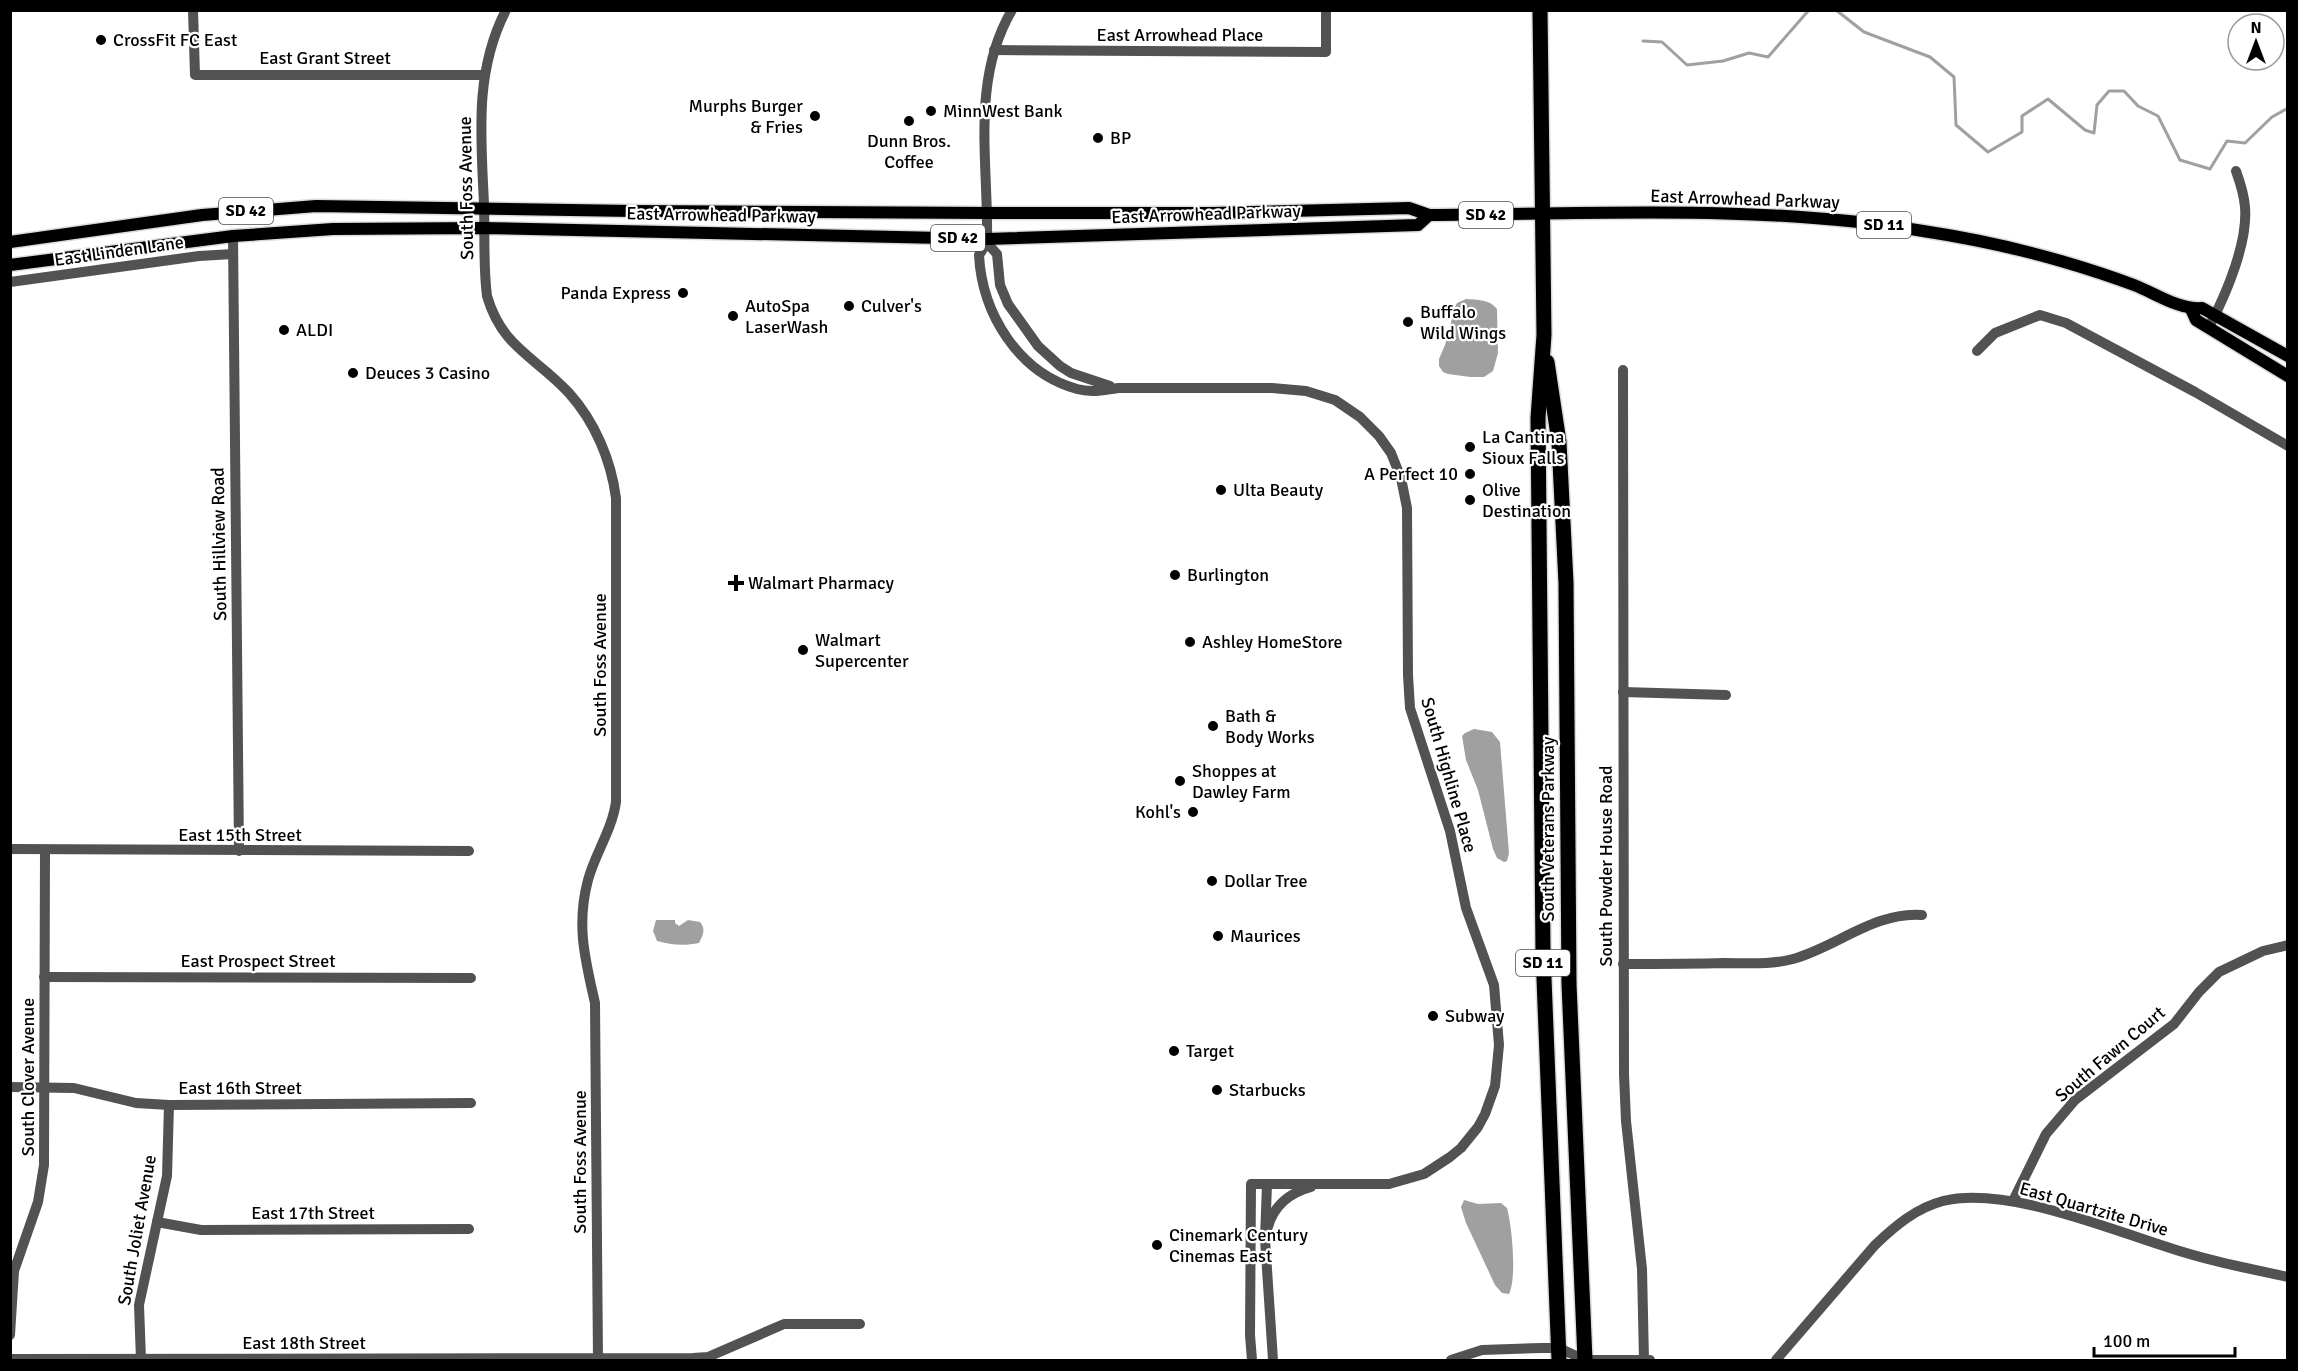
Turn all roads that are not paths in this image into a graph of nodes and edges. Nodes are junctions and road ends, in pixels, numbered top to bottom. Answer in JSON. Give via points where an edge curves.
{"nodes":[{"id":1,"x":193,"y":10,"type":"edge"},
{"id":2,"x":506,"y":10,"type":"edge"},
{"id":3,"x":1012,"y":10,"type":"edge"},
{"id":4,"x":1326,"y":10,"type":"edge"},
{"id":5,"x":1540,"y":10,"type":"edge"},
{"id":6,"x":994,"y":50,"type":"junction"},
{"id":7,"x":484,"y":75,"type":"junction"},
{"id":8,"x":2235,"y":171,"type":"dead end"},
{"id":9,"x":484,"y":207,"type":"junction"},
{"id":10,"x":988,"y":213,"type":"junction"},
{"id":11,"x":1543,"y":214,"type":"junction"},
{"id":12,"x":1429,"y":215,"type":"junction"},
{"id":13,"x":483,"y":228,"type":"junction"},
{"id":14,"x":233,"y":236,"type":"junction"},
{"id":15,"x":987,"y":241,"type":"junction"},
{"id":16,"x":10,"y":243,"type":"edge"},
{"id":17,"x":233,"y":254,"type":"junction"},
{"id":18,"x":10,"y":266,"type":"edge"},
{"id":19,"x":10,"y":282,"type":"edge"},
{"id":20,"x":2191,"y":309,"type":"junction"},
{"id":21,"x":2215,"y":315,"type":"junction"},
{"id":22,"x":2208,"y":328,"type":"junction"},
{"id":23,"x":1544,"y":335,"type":"junction"},
{"id":24,"x":1977,"y":351,"type":"dead end"},
{"id":25,"x":2288,"y":356,"type":"edge"},
{"id":26,"x":1623,"y":370,"type":"dead end"},
{"id":27,"x":2288,"y":376,"type":"edge"},
{"id":28,"x":1119,"y":388,"type":"junction"},
{"id":29,"x":2288,"y":446,"type":"edge"},
{"id":30,"x":1623,"y":692,"type":"junction"},
{"id":31,"x":1726,"y":694,"type":"dead end"},
{"id":32,"x":10,"y":849,"type":"edge"},
{"id":33,"x":45,"y":850,"type":"junction"},
{"id":34,"x":239,"y":851,"type":"junction"},
{"id":35,"x":470,"y":851,"type":"dead end"},
{"id":36,"x":1922,"y":915,"type":"dead end"},
{"id":37,"x":2288,"y":945,"type":"edge"},
{"id":38,"x":1623,"y":964,"type":"junction"},
{"id":39,"x":45,"y":977,"type":"junction"},
{"id":40,"x":471,"y":978,"type":"dead end"},
{"id":41,"x":10,"y":1087,"type":"edge"},
{"id":42,"x":44,"y":1087,"type":"junction"},
{"id":43,"x":471,"y":1103,"type":"dead end"},
{"id":44,"x":169,"y":1105,"type":"junction"},
{"id":45,"x":1267,"y":1184,"type":"junction"},
{"id":46,"x":1326,"y":1185,"type":"junction"},
{"id":47,"x":2013,"y":1201,"type":"junction"},
{"id":48,"x":156,"y":1222,"type":"junction"},
{"id":49,"x":469,"y":1229,"type":"dead end"},
{"id":50,"x":1265,"y":1239,"type":"junction"},
{"id":51,"x":2288,"y":1277,"type":"edge"},
{"id":52,"x":860,"y":1324,"type":"dead end"},
{"id":53,"x":10,"y":1335,"type":"edge"},
{"id":54,"x":1559,"y":1354,"type":"edge"},
{"id":55,"x":10,"y":1359,"type":"edge"},
{"id":56,"x":598,"y":1359,"type":"edge"},
{"id":57,"x":141,"y":1360,"type":"edge"},
{"id":58,"x":276,"y":1360,"type":"edge"},
{"id":59,"x":416,"y":1360,"type":"edge"},
{"id":60,"x":1252,"y":1360,"type":"edge"},
{"id":61,"x":1273,"y":1360,"type":"edge"},
{"id":62,"x":1451,"y":1360,"type":"edge"},
{"id":63,"x":1585,"y":1360,"type":"edge"},
{"id":64,"x":1644,"y":1360,"type":"edge"},
{"id":65,"x":1650,"y":1360,"type":"edge"},
{"id":66,"x":1776,"y":1360,"type":"edge"}],
"edges":[{"from":1,"to":7,"type":"street","name":"East Grant Street","via":[[195,75]]},
{"from":2,"to":7,"type":"street","name":"South Foss Avenue"},
{"from":3,"to":6,"type":"street","name":"South Highline Place"},
{"from":4,"to":6,"type":"street","name":"East Arrowhead Place","via":[[1326,52]]},
{"from":5,"to":11,"type":"highway","name":"South Veterans Parkway"},
{"from":6,"to":10,"type":"street","name":"South Highline Place","via":[[985,95]]},
{"from":7,"to":9,"type":"street","name":"South Foss Avenue","via":[[480,108]]},
{"from":8,"to":21,"type":"street","via":[[2245,207],[2244,230]]},
{"from":9,"to":10,"type":"main road","name":"East Arrowhead Parkway","number":"SD 42"},
{"from":9,"to":13,"type":"street","name":"South Foss Avenue"},
{"from":9,"to":16,"type":"main road","name":"East Arrowhead Parkway","number":"SD 42","via":[[316,206],[202,215]]},
{"from":10,"to":12,"type":"main road","name":"East Arrowhead Parkway","number":"SD 42","via":[[1409,208]]},
{"from":10,"to":15,"type":"street","name":"South Highline Place"},
{"from":11,"to":12,"type":"main road","name":"East Arrowhead Parkway","number":"SD 42"},
{"from":11,"to":20,"type":"main road","name":"East Arrowhead Parkway","number":"SD 11","via":[[1788,215],[1891,226],[2061,261]]},
{"from":11,"to":23,"type":"highway","name":"South Veterans Parkway","number":"SD 11"},
{"from":12,"to":15,"type":"main road","name":"East Arrowhead Parkway","number":"SD 42","via":[[1418,225]]},
{"from":13,"to":14,"type":"main road","name":"East Arrowhead Parkway","number":"SD 42","via":[[333,229]]},
{"from":13,"to":15,"type":"main road","name":"East Arrowhead Parkway","number":"SD 42"},
{"from":13,"to":56,"type":"street","name":"South Foss Avenue","via":[[485,283],[495,318],[516,347],[581,409],[605,452],[616,498],[616,802],[613,820],[588,879],[581,930],[595,1003]]},
{"from":14,"to":17,"type":"street","name":"South Hillview Road"},
{"from":14,"to":18,"type":"main road","name":"East Arrowhead Parkway","number":"SD 42"},
{"from":15,"to":28,"type":"street","name":"South Highline Place","via":[[997,254],[1000,285],[1008,304],[1032,338],[1071,373]]},
{"from":15,"to":28,"type":"street","name":"South Highline Place","via":[[979,255],[983,290],[992,315],[1017,351],[1047,375],[1077,389]]},
{"from":17,"to":19,"type":"street","name":"East Linden Lane"},
{"from":17,"to":34,"type":"street","name":"South Hillview Road"},
{"from":20,"to":21,"type":"main road","name":"East Arrowhead Parkway","number":"SD 11","via":[[2202,308]]},
{"from":20,"to":22,"type":"main road","name":"East Arrowhead Parkway","number":"SD 11","via":[[2196,320]]},
{"from":21,"to":22,"type":"street"},
{"from":21,"to":25,"type":"main road","name":"East Arrowhead Parkway","number":"SD 11"},
{"from":22,"to":27,"type":"main road","name":"East Arrowhead Parkway","number":"SD 11"},
{"from":23,"to":54,"type":"highway","name":"South Veterans Parkway","number":"SD 11","via":[[1538,418],[1543,953]]},
{"from":23,"to":63,"type":"highway","name":"South Veterans Parkway","number":"SD 11","via":[[1559,442],[1566,583],[1569,984]]},
{"from":24,"to":29,"type":"street","via":[[1995,333],[2040,315],[2066,323]]},
{"from":26,"to":30,"type":"street","name":"South Powder House Road"},
{"from":28,"to":46,"type":"street","name":"South Highline Place","via":[[1272,388],[1321,395],[1348,408],[1370,425],[1391,453],[1406,497],[1410,708],[1450,831],[1466,909],[1494,985],[1498,1073],[1478,1127],[1461,1148],[1438,1165],[1401,1182]]},
{"from":30,"to":31,"type":"street"},
{"from":30,"to":38,"type":"street","name":"South Powder House Road"},
{"from":32,"to":33,"type":"street","name":"East 15th Street"},
{"from":33,"to":34,"type":"street","name":"East 15th Street"},
{"from":33,"to":39,"type":"street","name":"South Clover Avenue"},
{"from":34,"to":35,"type":"street","name":"East 15th Street"},
{"from":36,"to":38,"type":"street","via":[[1881,921],[1794,959]]},
{"from":37,"to":47,"type":"street","name":"South Fawn Court","via":[[2263,951],[2219,972],[2174,1024],[2075,1100],[2046,1134]]},
{"from":38,"to":64,"type":"street","name":"South Powder House Road","via":[[1626,1121],[1642,1269]]},
{"from":39,"to":40,"type":"street","name":"East Prospect Street"},
{"from":39,"to":42,"type":"street","name":"South Clover Avenue"},
{"from":41,"to":42,"type":"street","name":"East 16th Street"},
{"from":42,"to":44,"type":"street","name":"East 16th Street","via":[[74,1088],[136,1103]]},
{"from":42,"to":53,"type":"street","name":"South Clover Avenue","via":[[43,1176],[14,1271]]},
{"from":43,"to":44,"type":"street","name":"East 16th Street"},
{"from":44,"to":48,"type":"street","name":"South Joliet Avenue","via":[[167,1176]]},
{"from":45,"to":46,"type":"street","name":"South Highline Place"},
{"from":45,"to":50,"type":"street"},
{"from":45,"to":60,"type":"street","name":"South Highline Place","via":[[1251,1184]]},
{"from":46,"to":50,"type":"street","via":[[1299,1191],[1284,1200],[1270,1220]]},
{"from":47,"to":51,"type":"street","name":"East Quartzite Drive","via":[[2214,1262]]},
{"from":47,"to":66,"type":"street","name":"East Quartzite Drive","via":[[1942,1201],[1904,1219],[1875,1245]]},
{"from":48,"to":49,"type":"street","name":"East 17th Street","via":[[201,1230]]},
{"from":48,"to":57,"type":"street","name":"South Joliet Avenue","via":[[139,1305]]},
{"from":50,"to":61,"type":"street"},
{"from":52,"to":56,"type":"street","name":"East 18th Street","via":[[784,1324],[708,1357]]},
{"from":54,"to":62,"type":"street","via":[[1482,1350]]},
{"from":54,"to":63,"type":"street"},
{"from":55,"to":57,"type":"street","name":"East 18th Street"},
{"from":56,"to":59,"type":"street","name":"East 18th Street"},
{"from":57,"to":58,"type":"street","name":"East 18th Street"},
{"from":58,"to":59,"type":"street","name":"East 18th Street"},
{"from":63,"to":64,"type":"street"},
{"from":64,"to":65,"type":"street"}]}
